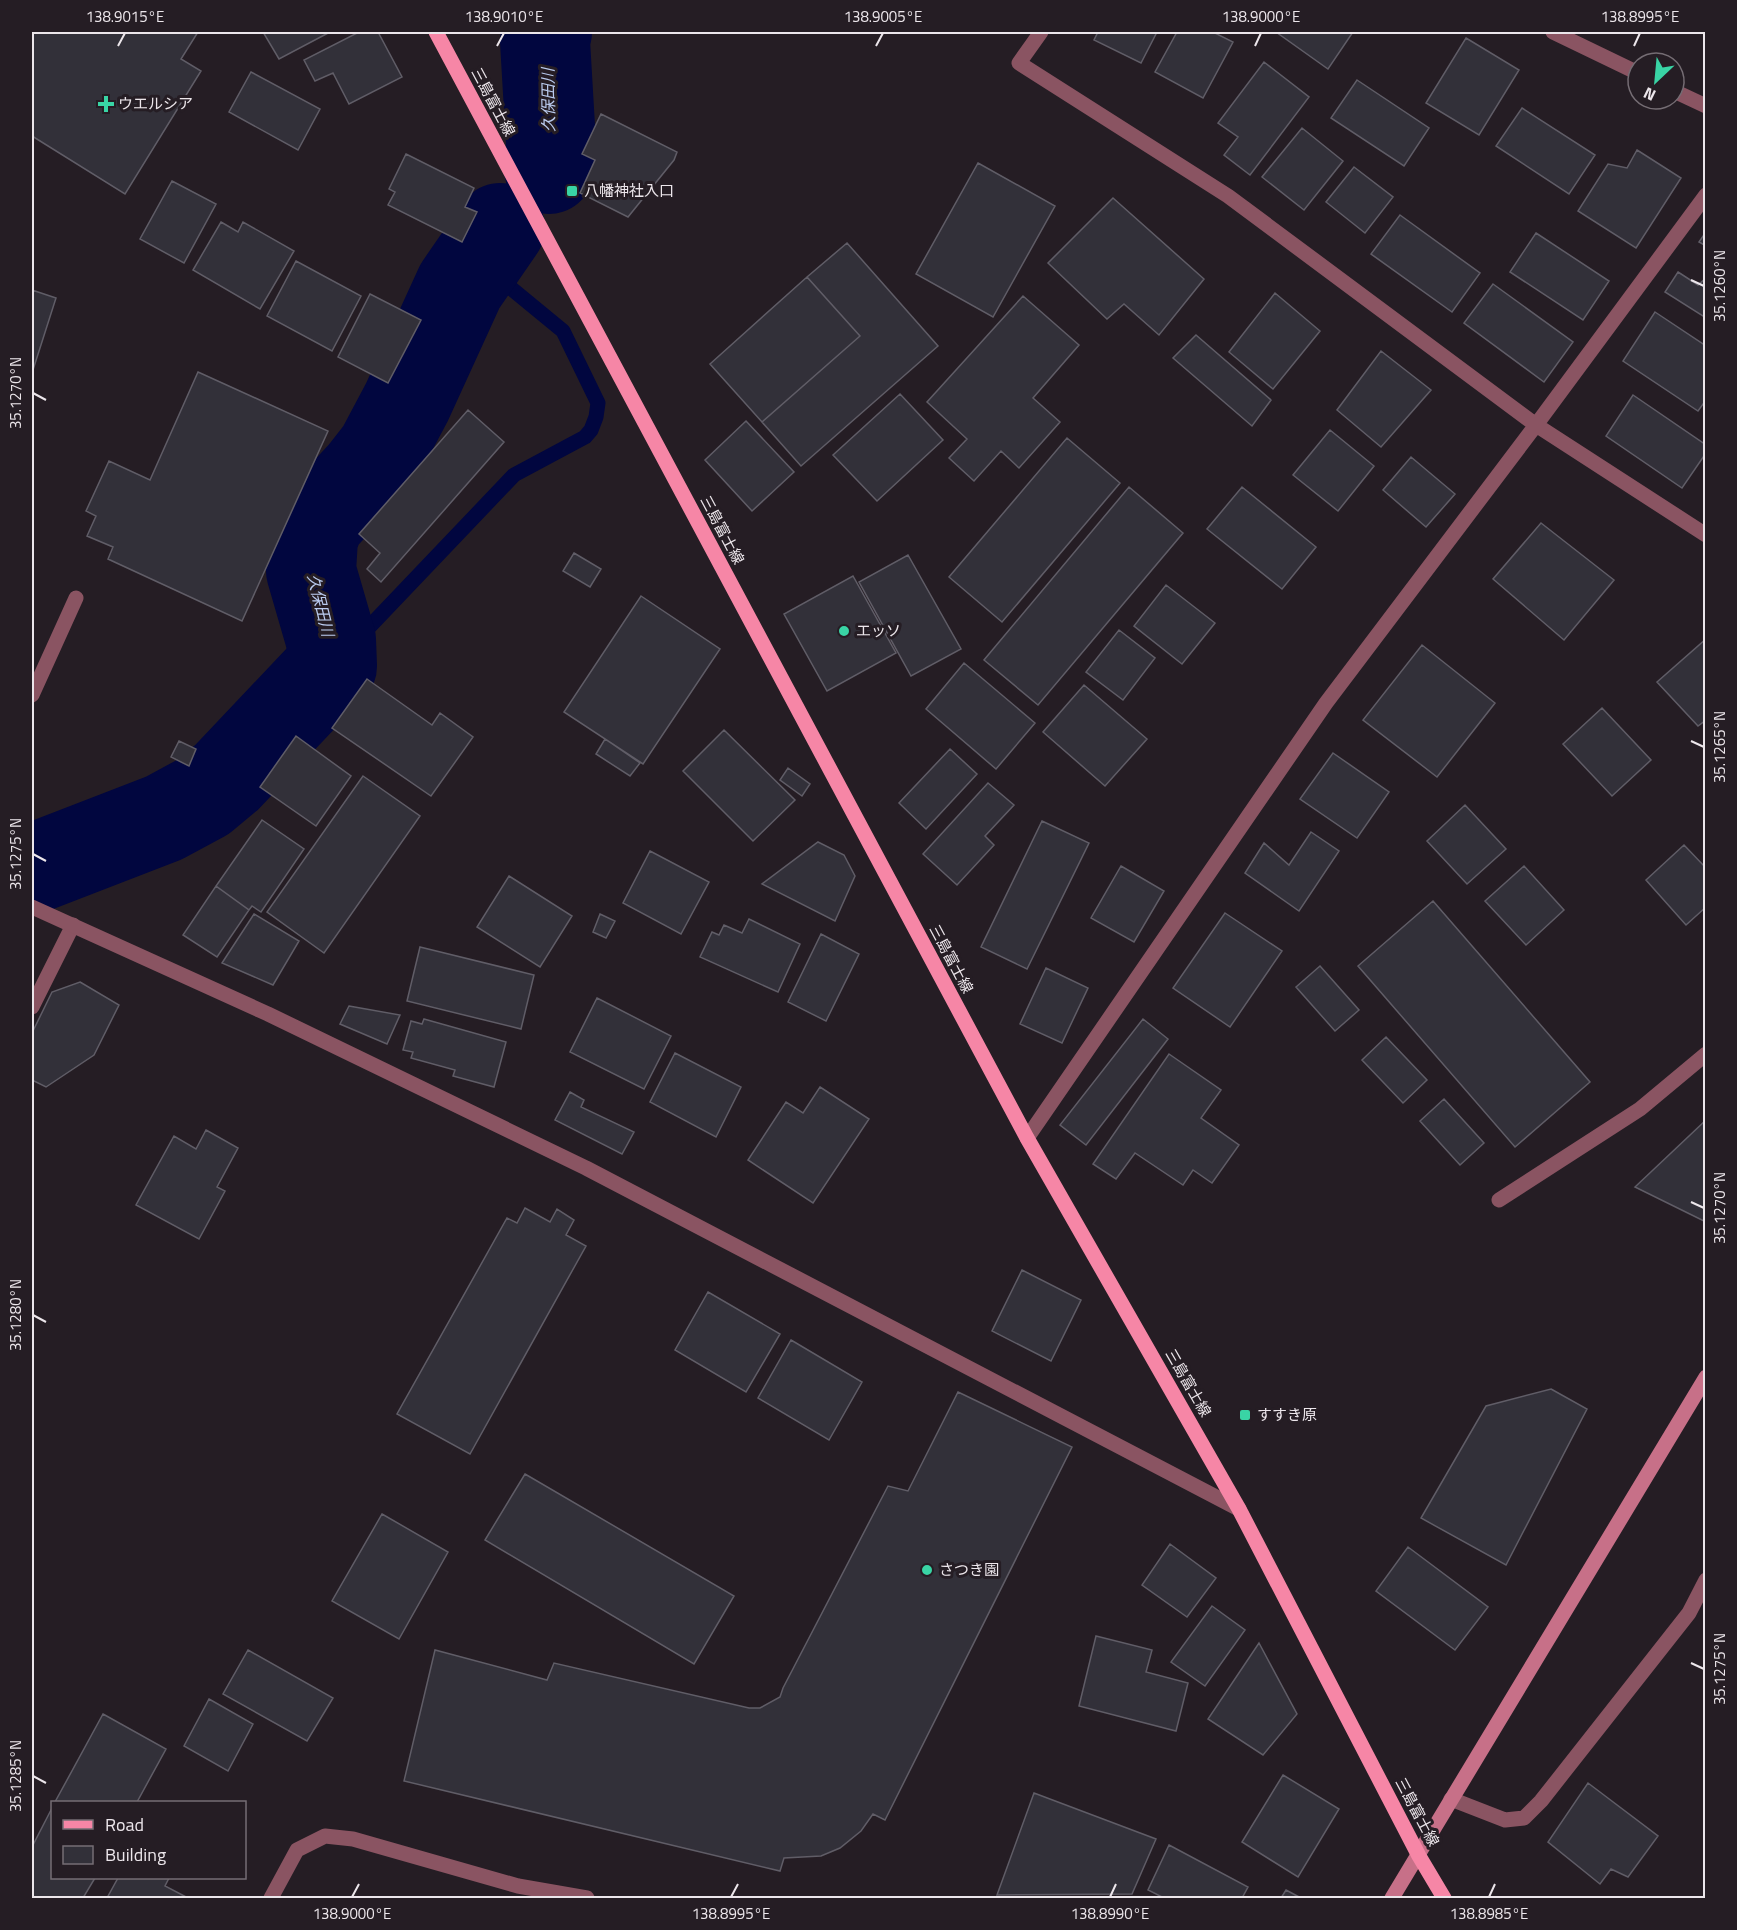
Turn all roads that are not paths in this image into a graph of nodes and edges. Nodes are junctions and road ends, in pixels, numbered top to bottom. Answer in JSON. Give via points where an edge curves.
{"nodes":[{"id":1,"x":436,"y":32,"type":"edge"},
{"id":2,"x":1041,"y":32,"type":"edge"},
{"id":3,"x":1553,"y":32,"type":"edge"},
{"id":4,"x":1626,"y":67,"type":"edge"},
{"id":5,"x":1686,"y":97,"type":"edge"},
{"id":6,"x":1706,"y":106,"type":"edge"},
{"id":7,"x":1706,"y":195,"type":"edge"},
{"id":8,"x":1536,"y":425,"type":"junction"},
{"id":9,"x":1706,"y":535,"type":"edge"},
{"id":10,"x":76,"y":598,"type":"dead end"},
{"id":11,"x":32,"y":695,"type":"edge"},
{"id":12,"x":32,"y":907,"type":"edge"},
{"id":13,"x":73,"y":925,"type":"junction"},
{"id":14,"x":32,"y":1007,"type":"edge"},
{"id":15,"x":1706,"y":1053,"type":"edge"},
{"id":16,"x":1027,"y":1138,"type":"junction"},
{"id":17,"x":1499,"y":1200,"type":"dead end"},
{"id":18,"x":1706,"y":1377,"type":"edge"},
{"id":19,"x":1239,"y":1509,"type":"junction"},
{"id":20,"x":1706,"y":1580,"type":"edge"},
{"id":21,"x":1451,"y":1799,"type":"junction"},
{"id":22,"x":1419,"y":1856,"type":"junction"},
{"id":23,"x":271,"y":1899,"type":"edge"},
{"id":24,"x":587,"y":1899,"type":"edge"},
{"id":25,"x":1392,"y":1899,"type":"edge"},
{"id":26,"x":1444,"y":1899,"type":"edge"}],
"edges":[{"from":1,"to":16,"type":"main road","name":"三島富士線"},
{"from":2,"to":8,"type":"street","via":[[1019,63],[1228,196]]},
{"from":3,"to":4,"type":"street"},
{"from":5,"to":6,"type":"street"},
{"from":7,"to":8,"type":"street"},
{"from":8,"to":9,"type":"street"},
{"from":8,"to":16,"type":"street","via":[[1326,703]]},
{"from":10,"to":11,"type":"street"},
{"from":12,"to":13,"type":"street"},
{"from":13,"to":14,"type":"street"},
{"from":13,"to":19,"type":"street","via":[[268,1014],[586,1168]]},
{"from":15,"to":17,"type":"street","via":[[1640,1109]]},
{"from":16,"to":19,"type":"main road","name":"三島富士線"},
{"from":18,"to":21,"type":"street"},
{"from":19,"to":22,"type":"main road","name":"三島富士線"},
{"from":20,"to":21,"type":"street","via":[[1689,1613],[1524,1818],[1505,1820]]},
{"from":21,"to":22,"type":"street"},
{"from":22,"to":25,"type":"street"},
{"from":22,"to":26,"type":"main road","name":"三島富士線"},
{"from":23,"to":24,"type":"street","via":[[297,1850],[325,1836],[353,1839],[518,1886]]}]}
